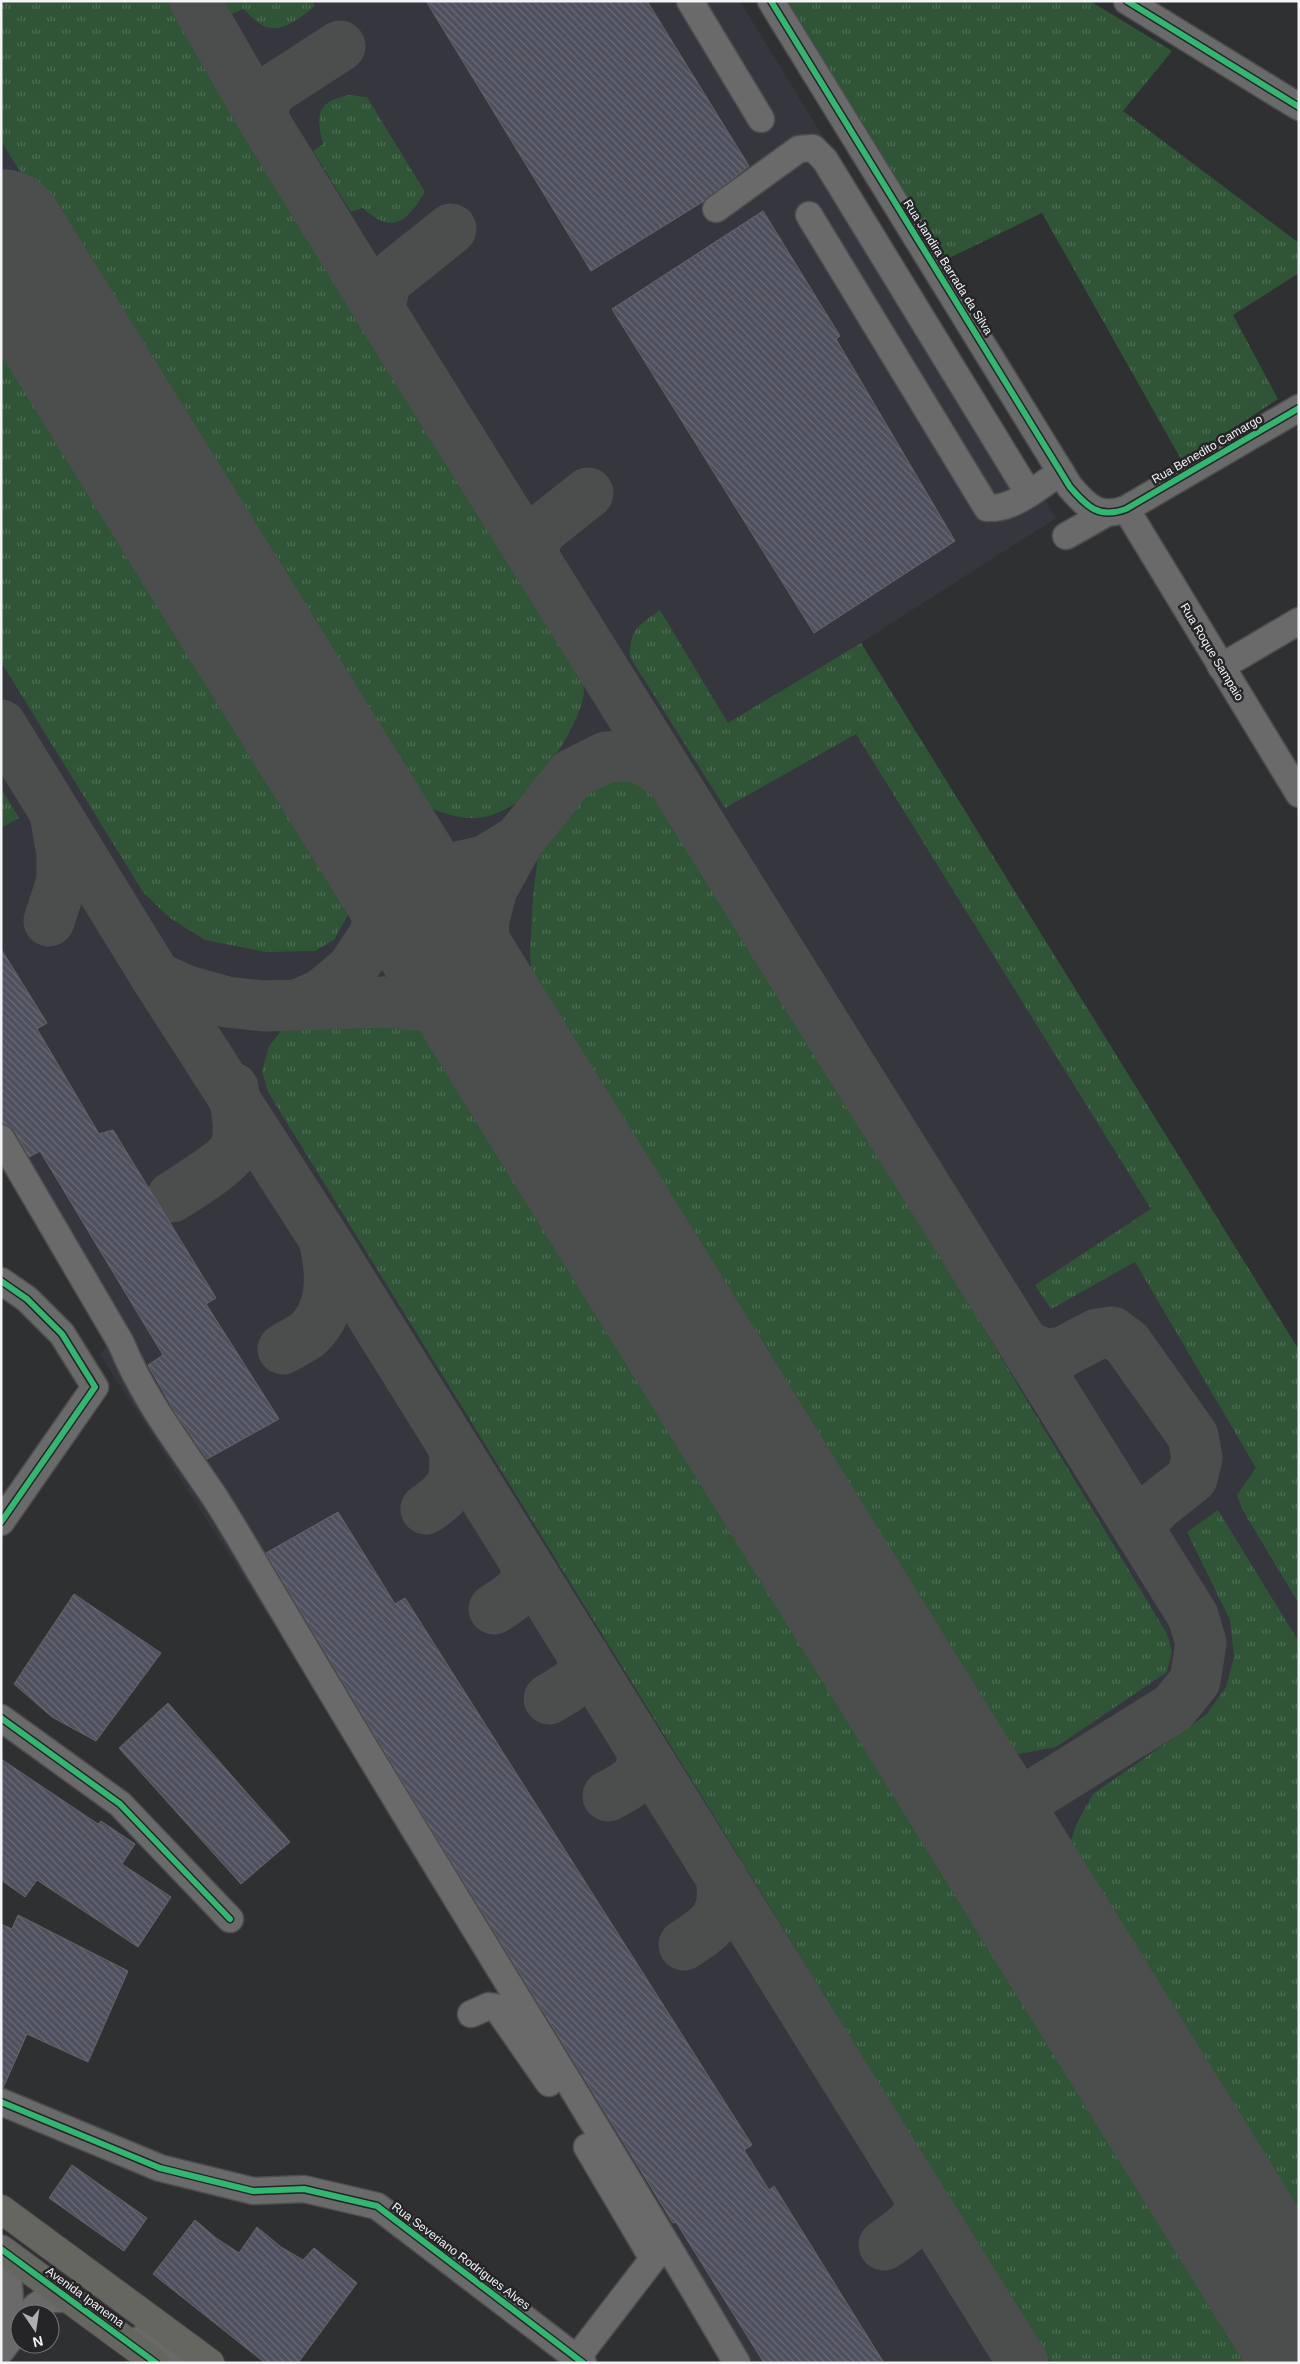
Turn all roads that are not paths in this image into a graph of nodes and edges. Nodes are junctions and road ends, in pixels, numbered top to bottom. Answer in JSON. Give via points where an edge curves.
{"nodes":[{"id":1,"x":690,"y":1,"type":"edge"},
{"id":2,"x":771,"y":1,"type":"edge"},
{"id":3,"x":1127,"y":1,"type":"edge"},
{"id":4,"x":1299,"y":107,"type":"edge"},
{"id":5,"x":761,"y":119,"type":"dead end"},
{"id":6,"x":716,"y":209,"type":"dead end"},
{"id":7,"x":809,"y":215,"type":"dead end"},
{"id":8,"x":900,"y":283,"type":"junction"},
{"id":9,"x":866,"y":309,"type":"junction"},
{"id":10,"x":1299,"y":408,"type":"edge"},
{"id":11,"x":1061,"y":472,"type":"junction"},
{"id":12,"x":1029,"y":494,"type":"junction"},
{"id":13,"x":1116,"y":512,"type":"junction"},
{"id":14,"x":1066,"y":536,"type":"dead end"},
{"id":15,"x":1299,"y":621,"type":"edge"},
{"id":16,"x":1221,"y":667,"type":"junction"},
{"id":17,"x":1299,"y":794,"type":"edge"},
{"id":18,"x":1,"y":1138,"type":"edge"},
{"id":19,"x":1,"y":1281,"type":"edge"},
{"id":20,"x":4,"y":1510,"type":"edge"},
{"id":21,"x":1,"y":1718,"type":"edge"},
{"id":22,"x":230,"y":1919,"type":"dead end"},
{"id":23,"x":471,"y":2014,"type":"dead end"},
{"id":24,"x":1,"y":2102,"type":"edge"},
{"id":25,"x":1,"y":2209,"type":"edge"},
{"id":26,"x":1,"y":2214,"type":"edge"},
{"id":27,"x":3,"y":2245,"type":"edge"},
{"id":28,"x":69,"y":2299,"type":"junction"},
{"id":29,"x":40,"y":2304,"type":"edge"},
{"id":30,"x":1,"y":2317,"type":"edge"},
{"id":31,"x":10,"y":2339,"type":"edge"},
{"id":32,"x":1,"y":2351,"type":"edge"},
{"id":33,"x":577,"y":2361,"type":"edge"},
{"id":34,"x":156,"y":2363,"type":"edge"},
{"id":35,"x":173,"y":2363,"type":"edge"},
{"id":36,"x":201,"y":2363,"type":"edge"},
{"id":37,"x":210,"y":2363,"type":"edge"},
{"id":38,"x":737,"y":2363,"type":"edge"}],
"edges":[{"from":1,"to":5,"type":"street"},
{"from":2,"to":11,"type":"street","name":"Rua Jandira Barrada da Silva"},
{"from":3,"to":4,"type":"street"},
{"from":6,"to":8,"type":"street","via":[[799,149],[814,148],[825,160]]},
{"from":7,"to":9,"type":"street"},
{"from":8,"to":9,"type":"street"},
{"from":8,"to":12,"type":"street"},
{"from":9,"to":12,"type":"street","via":[[987,508],[1000,509]]},
{"from":10,"to":13,"type":"street","name":"Rua Benedito Camargo"},
{"from":11,"to":12,"type":"street"},
{"from":11,"to":13,"type":"street","name":"Rua Jandira Barrada da Silva","via":[[1085,505]]},
{"from":13,"to":14,"type":"street","name":"Rua Benedito Camargo"},
{"from":13,"to":16,"type":"street","name":"Rua Roque Sampaio"},
{"from":15,"to":16,"type":"street"},
{"from":16,"to":17,"type":"street","name":"Rua Roque Sampaio"},
{"from":18,"to":38,"type":"street","via":[[121,1343],[137,1378],[222,1508],[378,1773]]},
{"from":19,"to":20,"type":"street","via":[[28,1299],[62,1334],[95,1387]]},
{"from":21,"to":22,"type":"street","via":[[120,1804]]},
{"from":23,"to":33,"type":"street","via":[[488,2006],[496,2007],[546,2077],[653,2259]]},
{"from":24,"to":33,"type":"street","name":"Rua Severiano Rodrigues Alves","via":[[160,2168],[253,2191],[304,2189],[377,2206]]},
{"from":25,"to":37,"type":"main road","name":"Avenida Ipanema"},
{"from":26,"to":36,"type":"street"},
{"from":27,"to":28,"type":"main road","name":"Avenida Ipanema"},
{"from":27,"to":30,"type":"street","via":[[10,2298]]},
{"from":27,"to":35,"type":"street"},
{"from":28,"to":29,"type":"street","via":[[50,2298]]},
{"from":28,"to":34,"type":"main road","name":"Avenida Ipanema"},
{"from":31,"to":32,"type":"street"}]}
